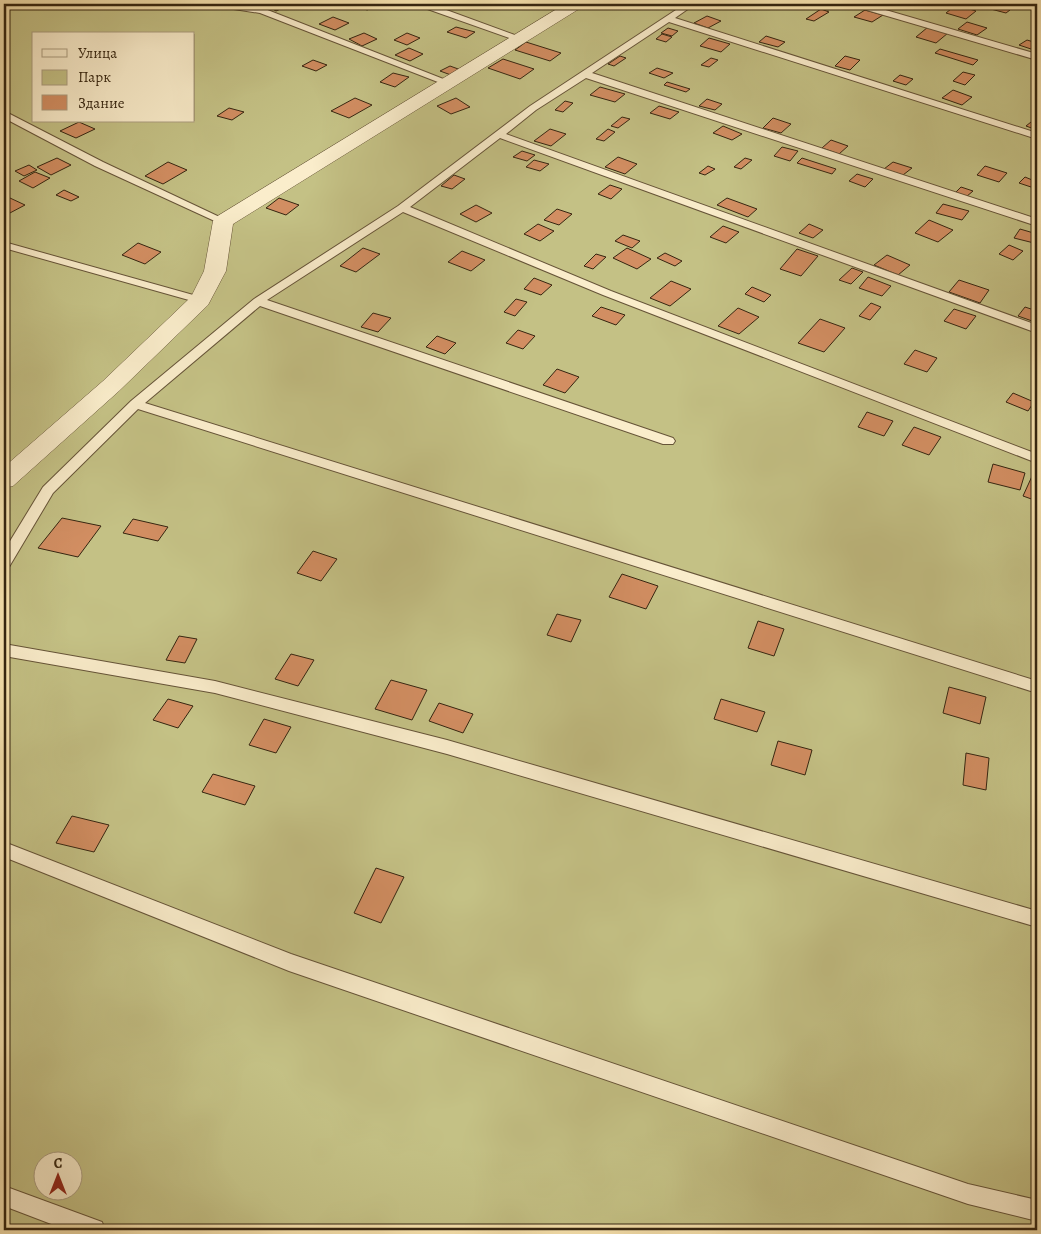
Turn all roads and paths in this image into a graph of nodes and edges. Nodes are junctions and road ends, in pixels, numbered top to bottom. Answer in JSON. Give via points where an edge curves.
{"nodes":[{"id":1,"x":222,"y":4,"type":"edge"},
{"id":2,"x":422,"y":4,"type":"edge"},
{"id":3,"x":576,"y":4,"type":"edge"},
{"id":4,"x":691,"y":4,"type":"edge"},
{"id":5,"x":856,"y":4,"type":"edge"},
{"id":6,"x":668,"y":18,"type":"junction"},
{"id":7,"x":518,"y":38,"type":"junction"},
{"id":8,"x":1037,"y":58,"type":"edge"},
{"id":9,"x":584,"y":74,"type":"junction"},
{"id":10,"x":446,"y":82,"type":"junction"},
{"id":11,"x":4,"y":114,"type":"edge"},
{"id":12,"x":497,"y":134,"type":"junction"},
{"id":13,"x":1037,"y":136,"type":"edge"},
{"id":14,"x":402,"y":208,"type":"junction"},
{"id":15,"x":223,"y":221,"type":"junction"},
{"id":16,"x":1037,"y":223,"type":"edge"},
{"id":17,"x":4,"y":245,"type":"edge"},
{"id":18,"x":200,"y":300,"type":"junction"},
{"id":19,"x":258,"y":301,"type":"junction"},
{"id":20,"x":1037,"y":329,"type":"edge"},
{"id":21,"x":136,"y":404,"type":"junction"},
{"id":22,"x":668,"y":441,"type":"dead end"},
{"id":23,"x":1037,"y":459,"type":"edge"},
{"id":24,"x":4,"y":480,"type":"edge"},
{"id":25,"x":4,"y":563,"type":"edge"},
{"id":26,"x":4,"y":650,"type":"edge"},
{"id":27,"x":1037,"y":687,"type":"edge"},
{"id":28,"x":4,"y":849,"type":"edge"},
{"id":29,"x":1037,"y":919,"type":"edge"},
{"id":30,"x":4,"y":1196,"type":"edge"},
{"id":31,"x":1037,"y":1211,"type":"edge"},
{"id":32,"x":94,"y":1230,"type":"edge"}],
"edges":[{"from":1,"to":10,"type":"lane","via":[[262,11]]},
{"from":2,"to":7,"type":"lane"},
{"from":3,"to":7,"type":"street"},
{"from":4,"to":6,"type":"lane"},
{"from":5,"to":8,"type":"lane"},
{"from":6,"to":9,"type":"lane"},
{"from":6,"to":13,"type":"lane"},
{"from":7,"to":10,"type":"street"},
{"from":9,"to":12,"type":"lane"},
{"from":9,"to":16,"type":"lane"},
{"from":10,"to":15,"type":"street"},
{"from":11,"to":15,"type":"lane","via":[[99,164]]},
{"from":12,"to":14,"type":"lane"},
{"from":12,"to":20,"type":"lane"},
{"from":14,"to":19,"type":"lane"},
{"from":14,"to":23,"type":"lane","via":[[607,293]]},
{"from":15,"to":18,"type":"street","via":[[215,271]]},
{"from":17,"to":18,"type":"lane"},
{"from":18,"to":24,"type":"street","via":[[111,386]]},
{"from":19,"to":21,"type":"lane"},
{"from":19,"to":22,"type":"lane"},
{"from":21,"to":25,"type":"lane","via":[[48,490]]},
{"from":21,"to":27,"type":"lane"},
{"from":26,"to":29,"type":"lane","via":[[215,687],[447,747]]},
{"from":28,"to":31,"type":"lane","via":[[289,962],[968,1194]]},
{"from":30,"to":32,"type":"lane"}]}
